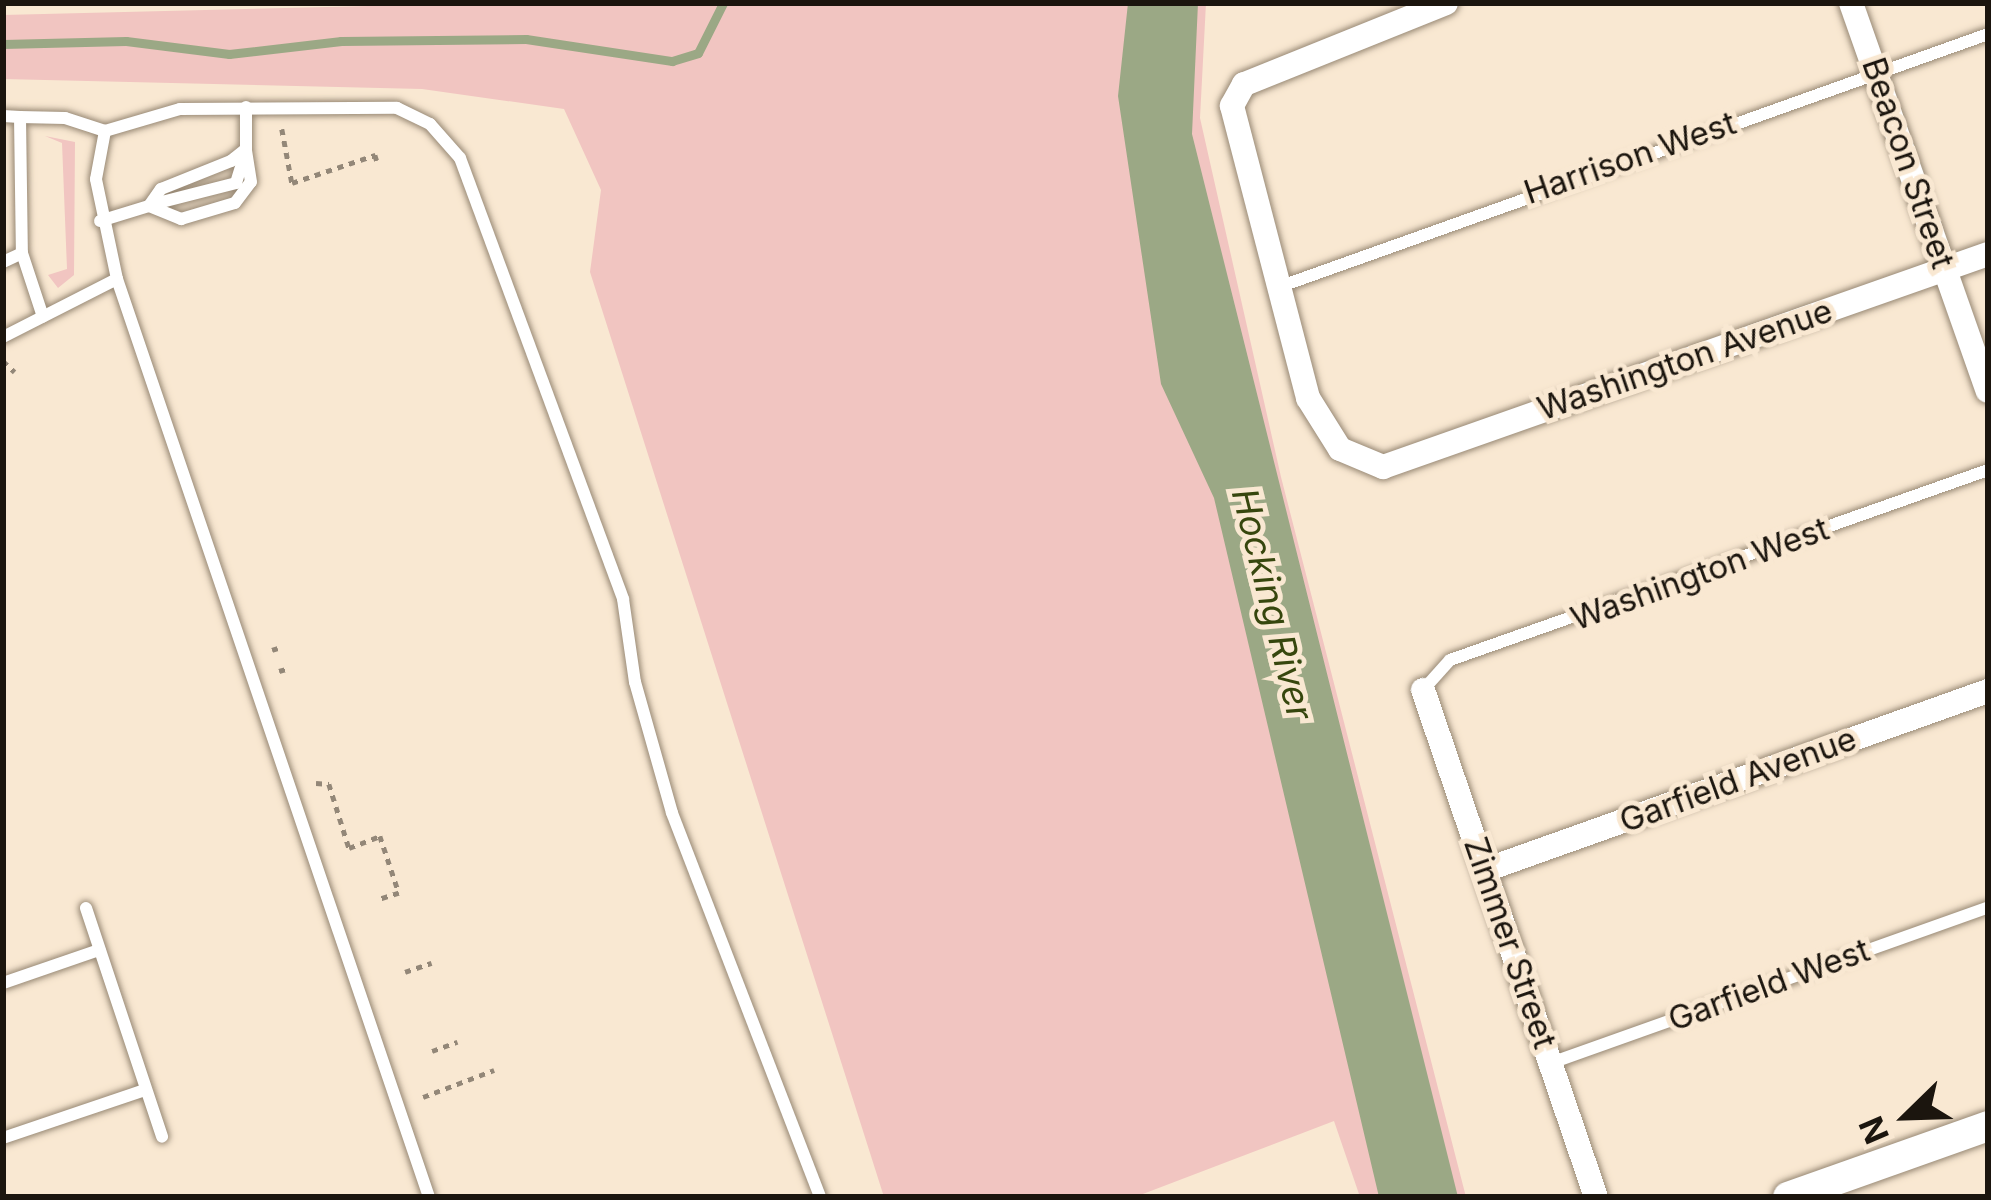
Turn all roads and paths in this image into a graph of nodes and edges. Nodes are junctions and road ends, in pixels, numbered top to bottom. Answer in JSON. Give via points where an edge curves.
{"nodes":[{"id":1,"x":1446,"y":3,"type":"edge"},
{"id":2,"x":1851,"y":3,"type":"edge"},
{"id":3,"x":1988,"y":34,"type":"edge"},
{"id":4,"x":1877,"y":73,"type":"junction"},
{"id":5,"x":246,"y":106,"type":"junction"},
{"id":6,"x":3,"y":116,"type":"edge"},
{"id":7,"x":20,"y":117,"type":"junction"},
{"id":8,"x":282,"y":125,"type":"dead end"},
{"id":9,"x":105,"y":131,"type":"junction"},
{"id":10,"x":246,"y":149,"type":"junction"},
{"id":11,"x":377,"y":161,"type":"dead end"},
{"id":12,"x":149,"y":206,"type":"junction"},
{"id":13,"x":100,"y":221,"type":"junction"},
{"id":14,"x":22,"y":253,"type":"junction"},
{"id":15,"x":1988,"y":254,"type":"edge"},
{"id":16,"x":3,"y":262,"type":"edge"},
{"id":17,"x":1944,"y":269,"type":"junction"},
{"id":18,"x":117,"y":279,"type":"junction"},
{"id":19,"x":1275,"y":288,"type":"junction"},
{"id":20,"x":44,"y":317,"type":"junction"},
{"id":21,"x":3,"y":337,"type":"edge"},
{"id":22,"x":3,"y":361,"type":"edge"},
{"id":23,"x":14,"y":372,"type":"dead end"},
{"id":24,"x":1988,"y":391,"type":"edge"},
{"id":25,"x":1988,"y":470,"type":"edge"},
{"id":26,"x":1423,"y":689,"type":"joint"},
{"id":27,"x":1988,"y":691,"type":"edge"},
{"id":28,"x":316,"y":782,"type":"dead end"},
{"id":29,"x":1488,"y":869,"type":"junction"},
{"id":30,"x":380,"y":899,"type":"dead end"},
{"id":31,"x":1988,"y":907,"type":"edge"},
{"id":32,"x":86,"y":908,"type":"dead end"},
{"id":33,"x":99,"y":950,"type":"junction"},
{"id":34,"x":431,"y":963,"type":"dead end"},
{"id":35,"x":405,"y":972,"type":"dead end"},
{"id":36,"x":3,"y":983,"type":"edge"},
{"id":37,"x":457,"y":1042,"type":"dead end"},
{"id":38,"x":432,"y":1051,"type":"dead end"},
{"id":39,"x":1550,"y":1063,"type":"junction"},
{"id":40,"x":494,"y":1070,"type":"dead end"},
{"id":41,"x":146,"y":1090,"type":"junction"},
{"id":42,"x":423,"y":1097,"type":"dead end"},
{"id":43,"x":1988,"y":1126,"type":"edge"},
{"id":44,"x":163,"y":1137,"type":"dead end"},
{"id":45,"x":3,"y":1138,"type":"edge"},
{"id":46,"x":429,"y":1197,"type":"edge"},
{"id":47,"x":820,"y":1197,"type":"edge"},
{"id":48,"x":1596,"y":1197,"type":"edge"},
{"id":49,"x":1787,"y":1197,"type":"edge"}],
"edges":[{"from":1,"to":19,"type":"street","via":[[1244,84],[1232,106]]},
{"from":2,"to":4,"type":"street","name":"Beacon Street"},
{"from":3,"to":4,"type":"lane","name":"Harrison West"},
{"from":4,"to":17,"type":"street","name":"Beacon Street"},
{"from":4,"to":19,"type":"lane","name":"Harrison West"},
{"from":5,"to":9,"type":"lane","via":[[164,111]]},
{"from":5,"to":10,"type":"lane"},
{"from":5,"to":47,"type":"lane","via":[[397,108],[430,124],[460,158],[623,598],[635,682],[672,813]]},
{"from":6,"to":7,"type":"lane"},
{"from":7,"to":9,"type":"lane","via":[[65,118]]},
{"from":7,"to":14,"type":"lane"},
{"from":8,"to":11,"type":"path","via":[[292,183],[375,154]]},
{"from":9,"to":13,"type":"lane","via":[[97,160]]},
{"from":10,"to":12,"type":"lane","via":[[218,169],[161,189]]},
{"from":10,"to":12,"type":"lane","via":[[251,182],[235,202],[181,219]]},
{"from":12,"to":13,"type":"lane"},
{"from":13,"to":18,"type":"lane"},
{"from":14,"to":16,"type":"lane"},
{"from":14,"to":20,"type":"lane"},
{"from":15,"to":17,"type":"street","name":"Washington Avenue"},
{"from":17,"to":19,"type":"street","name":"Washington Avenue","via":[[1383,467],[1340,449],[1308,398]]},
{"from":17,"to":24,"type":"street","name":"Beacon Street"},
{"from":18,"to":20,"type":"lane"},
{"from":18,"to":46,"type":"lane"},
{"from":20,"to":21,"type":"lane"},
{"from":22,"to":23,"type":"path"},
{"from":25,"to":26,"type":"lane","name":"Washington West","via":[[1450,660]]},
{"from":26,"to":29,"type":"street","name":"Zimmer Street"},
{"from":27,"to":29,"type":"street","name":"Garfield Avenue"},
{"from":28,"to":30,"type":"path","via":[[328,784],[349,848],[384,835],[402,892]]},
{"from":29,"to":39,"type":"street","name":"Zimmer Street"},
{"from":31,"to":39,"type":"lane","name":"Garfield West"},
{"from":32,"to":33,"type":"lane"},
{"from":33,"to":36,"type":"lane"},
{"from":33,"to":41,"type":"lane"},
{"from":34,"to":35,"type":"path"},
{"from":37,"to":38,"type":"path"},
{"from":39,"to":48,"type":"street","name":"Zimmer Street"},
{"from":40,"to":42,"type":"path"},
{"from":41,"to":44,"type":"lane"},
{"from":41,"to":45,"type":"lane"},
{"from":43,"to":49,"type":"street"}]}
